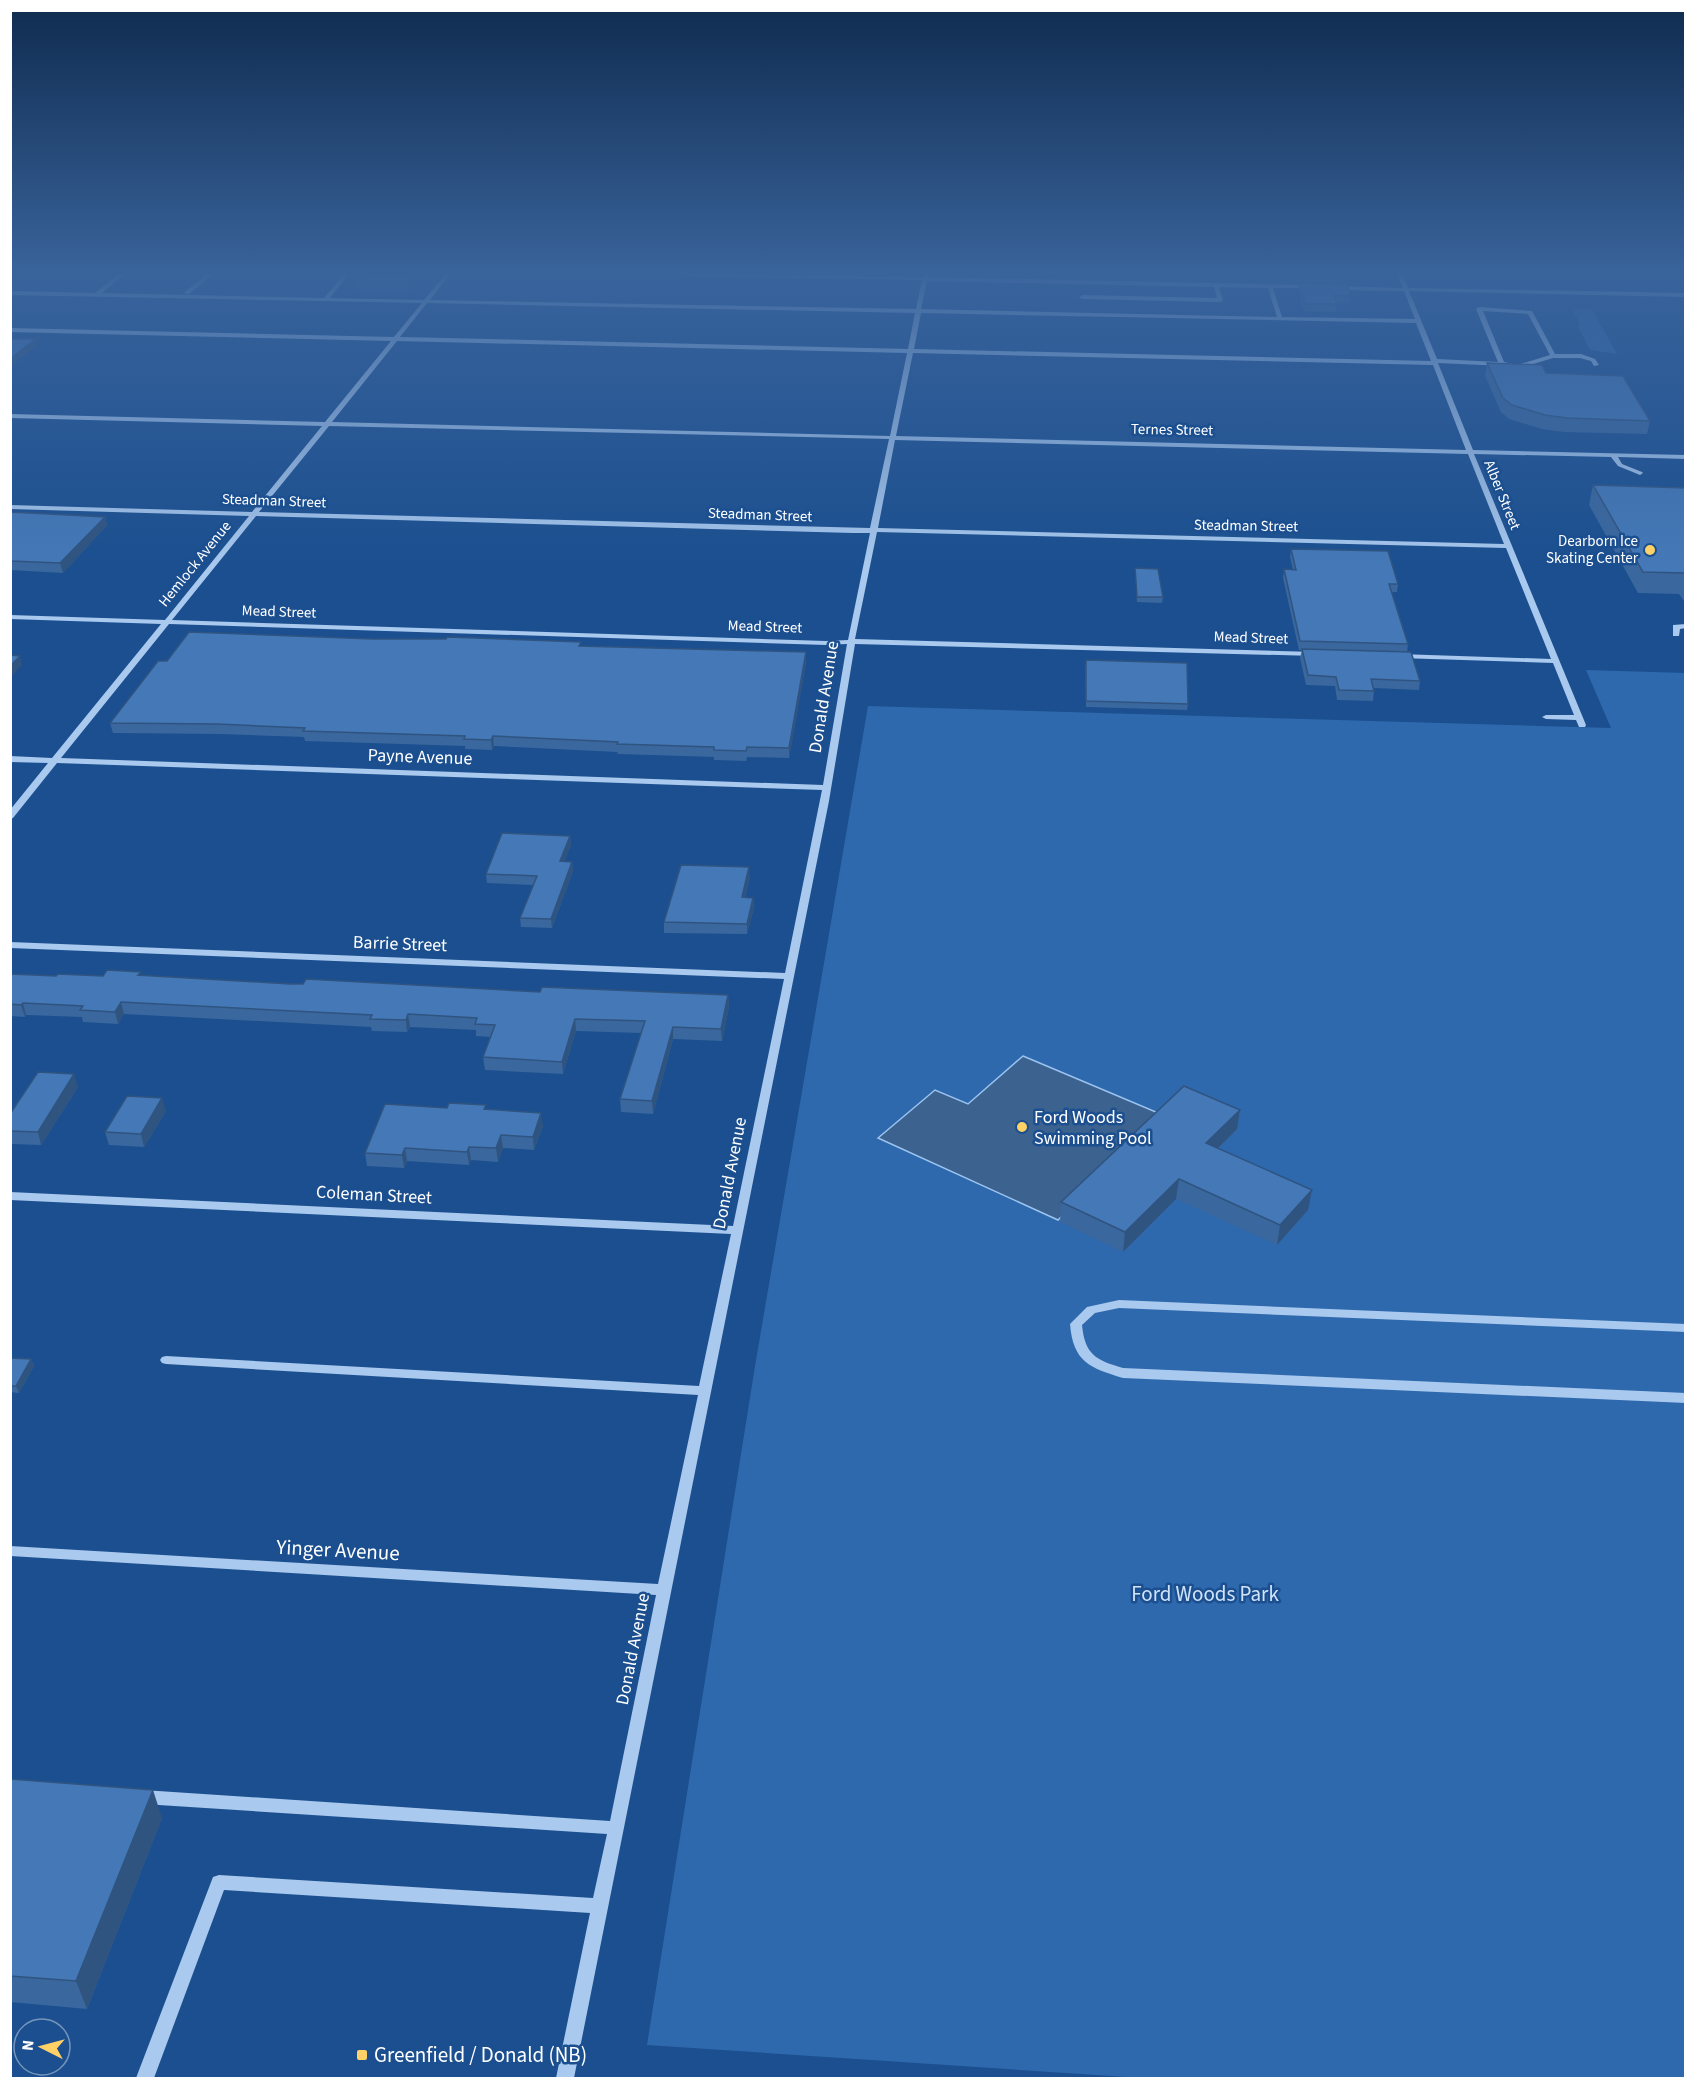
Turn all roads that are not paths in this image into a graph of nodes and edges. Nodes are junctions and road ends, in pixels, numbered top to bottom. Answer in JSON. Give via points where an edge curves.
{"nodes":[{"id":1,"x":369,"y":371,"type":"edge"},
{"id":2,"x":906,"y":371,"type":"edge"},
{"id":3,"x":1438,"y":371,"type":"edge"},
{"id":4,"x":10,"y":417,"type":"edge"},
{"id":5,"x":326,"y":425,"type":"junction"},
{"id":6,"x":893,"y":438,"type":"junction"},
{"id":7,"x":1470,"y":451,"type":"junction"},
{"id":8,"x":1613,"y":455,"type":"junction"},
{"id":9,"x":1686,"y":457,"type":"edge"},
{"id":10,"x":1640,"y":473,"type":"dead end"},
{"id":11,"x":10,"y":507,"type":"edge"},
{"id":12,"x":253,"y":514,"type":"junction"},
{"id":13,"x":874,"y":531,"type":"junction"},
{"id":14,"x":1509,"y":546,"type":"junction"},
{"id":15,"x":10,"y":617,"type":"edge"},
{"id":16,"x":166,"y":622,"type":"junction"},
{"id":17,"x":1686,"y":626,"type":"edge"},
{"id":18,"x":1676,"y":634,"type":"dead end"},
{"id":19,"x":852,"y":642,"type":"junction"},
{"id":20,"x":1321,"y":654,"type":"edge"},
{"id":21,"x":1386,"y":656,"type":"edge"},
{"id":22,"x":1555,"y":661,"type":"junction"},
{"id":23,"x":1546,"y":717,"type":"dead end"},
{"id":24,"x":10,"y":759,"type":"edge"},
{"id":25,"x":56,"y":760,"type":"junction"},
{"id":26,"x":828,"y":788,"type":"junction"},
{"id":27,"x":10,"y":816,"type":"edge"},
{"id":28,"x":10,"y":945,"type":"edge"},
{"id":29,"x":788,"y":976,"type":"junction"},
{"id":30,"x":10,"y":1196,"type":"edge"},
{"id":31,"x":737,"y":1230,"type":"junction"},
{"id":32,"x":1686,"y":1328,"type":"edge"},
{"id":33,"x":166,"y":1360,"type":"dead end"},
{"id":34,"x":704,"y":1391,"type":"junction"},
{"id":35,"x":1686,"y":1398,"type":"edge"},
{"id":36,"x":10,"y":1551,"type":"edge"},
{"id":37,"x":663,"y":1590,"type":"junction"},
{"id":38,"x":130,"y":1796,"type":"edge"},
{"id":39,"x":615,"y":1828,"type":"junction"},
{"id":40,"x":600,"y":1906,"type":"junction"},
{"id":41,"x":146,"y":2079,"type":"edge"},
{"id":42,"x":565,"y":2079,"type":"edge"}],
"edges":[{"from":1,"to":5,"type":"street","name":"Hemlock Avenue"},
{"from":2,"to":6,"type":"street","name":"Donald Avenue"},
{"from":3,"to":7,"type":"street","name":"Alber Street"},
{"from":4,"to":5,"type":"street","name":"Ternes Street"},
{"from":5,"to":6,"type":"street","name":"Ternes Street"},
{"from":5,"to":12,"type":"street","name":"Hemlock Avenue"},
{"from":6,"to":7,"type":"street","name":"Ternes Street"},
{"from":6,"to":13,"type":"street","name":"Donald Avenue"},
{"from":7,"to":8,"type":"street","name":"Ternes Street"},
{"from":7,"to":14,"type":"street","name":"Alber Street"},
{"from":8,"to":9,"type":"street","name":"Ternes Street"},
{"from":8,"to":10,"type":"street","via":[[1620,465]]},
{"from":11,"to":12,"type":"street","name":"Steadman Street"},
{"from":12,"to":13,"type":"street","name":"Steadman Street"},
{"from":12,"to":16,"type":"street","name":"Hemlock Avenue"},
{"from":13,"to":14,"type":"street","name":"Steadman Street"},
{"from":13,"to":19,"type":"street","name":"Donald Avenue"},
{"from":14,"to":22,"type":"street","name":"Alber Street"},
{"from":15,"to":16,"type":"street","name":"Mead Street"},
{"from":16,"to":19,"type":"street","name":"Mead Street"},
{"from":16,"to":25,"type":"street","name":"Hemlock Avenue"},
{"from":17,"to":18,"type":"street","via":[[1676,627]]},
{"from":19,"to":20,"type":"street","name":"Mead Street"},
{"from":19,"to":26,"type":"street","name":"Donald Avenue"},
{"from":21,"to":22,"type":"street"},
{"from":22,"to":23,"type":"street","name":"Alber Street","via":[[1581,722]]},
{"from":24,"to":25,"type":"street","name":"Payne Avenue"},
{"from":25,"to":26,"type":"street","name":"Payne Avenue"},
{"from":25,"to":27,"type":"street","name":"Hemlock Avenue"},
{"from":26,"to":29,"type":"street","name":"Donald Avenue"},
{"from":28,"to":29,"type":"street","name":"Barrie Street"},
{"from":29,"to":31,"type":"street","name":"Donald Avenue"},
{"from":30,"to":31,"type":"street","name":"Coleman Street"},
{"from":31,"to":34,"type":"street","name":"Donald Avenue"},
{"from":32,"to":35,"type":"street","via":[[1119,1304],[1090,1311],[1076,1324],[1076,1343],[1090,1362],[1123,1373]]},
{"from":33,"to":34,"type":"street"},
{"from":34,"to":37,"type":"street","name":"Donald Avenue"},
{"from":36,"to":37,"type":"street","name":"Yinger Avenue"},
{"from":37,"to":39,"type":"street","name":"Donald Avenue"},
{"from":38,"to":39,"type":"street"},
{"from":39,"to":40,"type":"street","name":"Donald Avenue"},
{"from":40,"to":41,"type":"street","via":[[219,1882]]},
{"from":40,"to":42,"type":"street","name":"Donald Avenue"}]}
